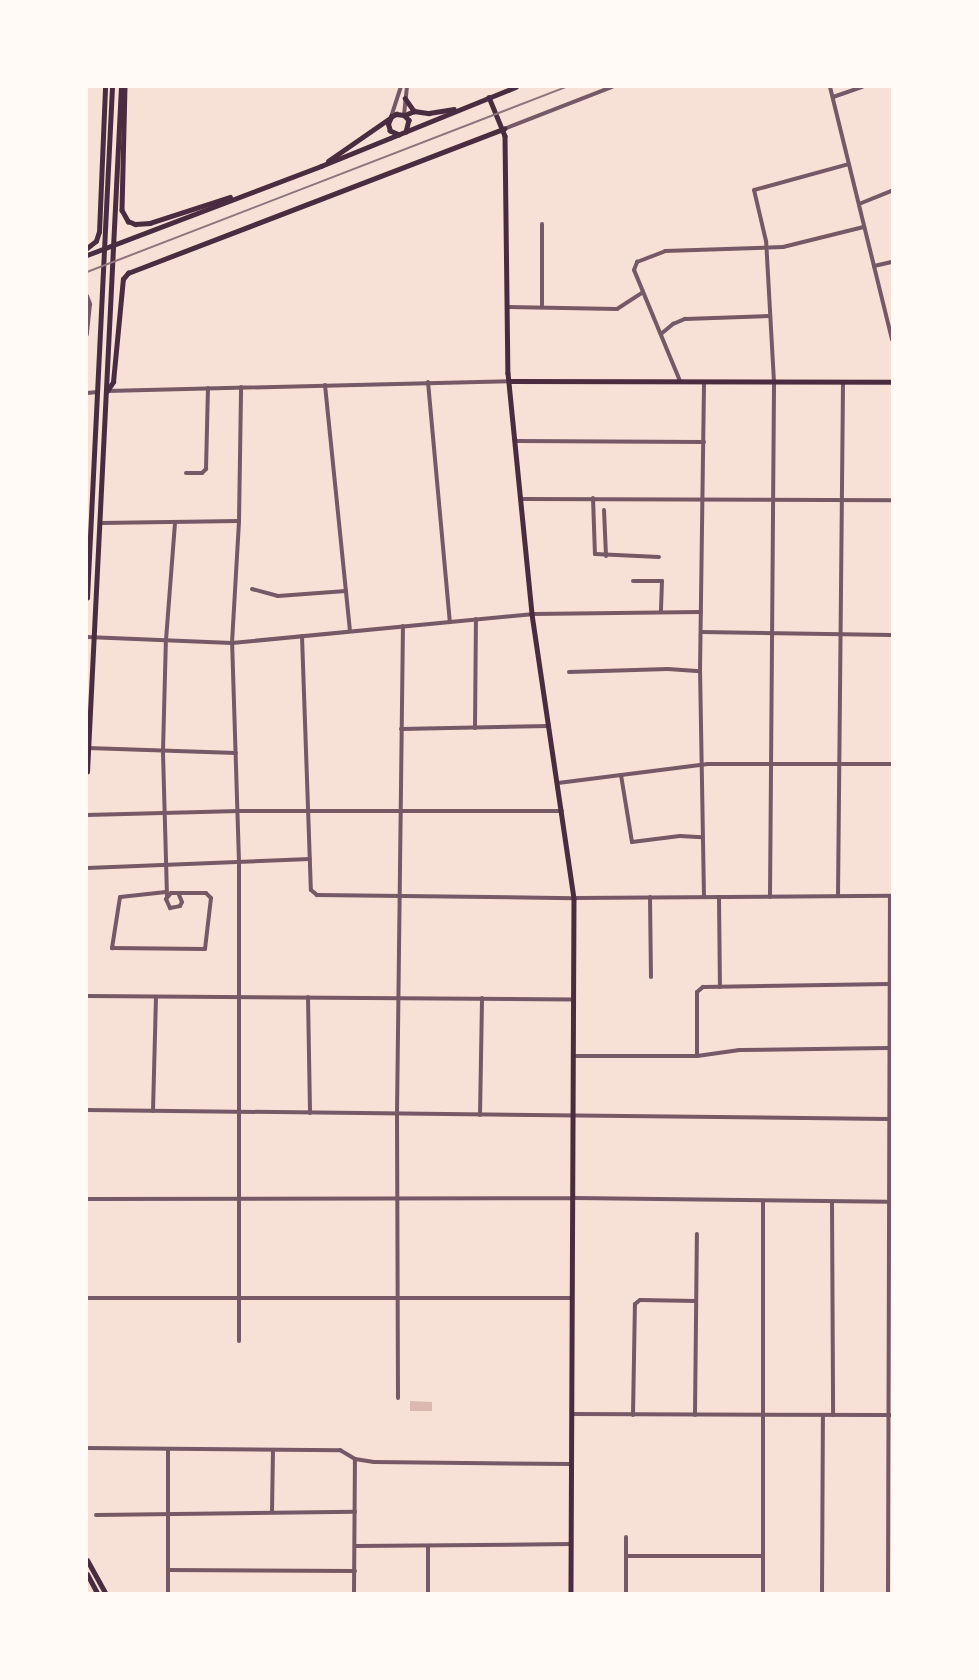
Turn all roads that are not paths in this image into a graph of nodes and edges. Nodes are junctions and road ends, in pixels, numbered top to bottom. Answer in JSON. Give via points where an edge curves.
{"nodes":[{"id":1,"x":105,"y":87,"type":"edge"},
{"id":2,"x":112,"y":87,"type":"edge"},
{"id":3,"x":123,"y":87,"type":"edge"},
{"id":4,"x":401,"y":87,"type":"edge"},
{"id":5,"x":407,"y":87,"type":"edge"},
{"id":6,"x":516,"y":87,"type":"edge"},
{"id":7,"x":612,"y":87,"type":"edge"},
{"id":8,"x":830,"y":87,"type":"edge"},
{"id":9,"x":862,"y":87,"type":"edge"},
{"id":10,"x":489,"y":97,"type":"junction"},
{"id":11,"x":832,"y":97,"type":"junction"},
{"id":12,"x":405,"y":98,"type":"junction"},
{"id":13,"x":473,"y":103,"type":"junction"},
{"id":14,"x":414,"y":111,"type":"junction"},
{"id":15,"x":405,"y":115,"type":"junction"},
{"id":16,"x":390,"y":117,"type":"junction"},
{"id":17,"x":504,"y":129,"type":"junction"},
{"id":18,"x":406,"y":132,"type":"junction"},
{"id":19,"x":400,"y":135,"type":"junction"},
{"id":20,"x":849,"y":164,"type":"junction"},
{"id":21,"x":321,"y":166,"type":"junction"},
{"id":22,"x":261,"y":188,"type":"junction"},
{"id":23,"x":892,"y":191,"type":"edge"},
{"id":24,"x":859,"y":204,"type":"junction"},
{"id":25,"x":542,"y":224,"type":"dead end"},
{"id":26,"x":864,"y":227,"type":"junction"},
{"id":27,"x":767,"y":249,"type":"junction"},
{"id":28,"x":87,"y":251,"type":"edge"},
{"id":29,"x":892,"y":262,"type":"edge"},
{"id":30,"x":874,"y":267,"type":"junction"},
{"id":31,"x":643,"y":292,"type":"junction"},
{"id":32,"x":87,"y":296,"type":"edge"},
{"id":33,"x":507,"y":307,"type":"junction"},
{"id":34,"x":542,"y":307,"type":"junction"},
{"id":35,"x":770,"y":316,"type":"junction"},
{"id":36,"x":890,"y":323,"type":"edge"},
{"id":37,"x":661,"y":334,"type":"junction"},
{"id":38,"x":87,"y":335,"type":"edge"},
{"id":39,"x":892,"y":340,"type":"edge"},
{"id":40,"x":509,"y":381,"type":"junction"},
{"id":41,"x":428,"y":382,"type":"junction"},
{"id":42,"x":681,"y":382,"type":"junction"},
{"id":43,"x":704,"y":382,"type":"junction"},
{"id":44,"x":774,"y":382,"type":"junction"},
{"id":45,"x":892,"y":382,"type":"edge"},
{"id":46,"x":843,"y":383,"type":"junction"},
{"id":47,"x":325,"y":385,"type":"junction"},
{"id":48,"x":241,"y":387,"type":"junction"},
{"id":49,"x":208,"y":388,"type":"junction"},
{"id":50,"x":107,"y":391,"type":"junction"},
{"id":51,"x":98,"y":392,"type":"junction"},
{"id":52,"x":87,"y":393,"type":"edge"},
{"id":53,"x":516,"y":441,"type":"junction"},
{"id":54,"x":704,"y":442,"type":"junction"},
{"id":55,"x":186,"y":473,"type":"dead end"},
{"id":56,"x":593,"y":498,"type":"junction"},
{"id":57,"x":703,"y":498,"type":"junction"},
{"id":58,"x":773,"y":498,"type":"junction"},
{"id":59,"x":842,"y":498,"type":"junction"},
{"id":60,"x":522,"y":499,"type":"junction"},
{"id":61,"x":892,"y":500,"type":"edge"},
{"id":62,"x":604,"y":510,"type":"dead end"},
{"id":63,"x":239,"y":521,"type":"junction"},
{"id":64,"x":176,"y":522,"type":"junction"},
{"id":65,"x":100,"y":523,"type":"junction"},
{"id":66,"x":606,"y":556,"type":"junction"},
{"id":67,"x":659,"y":557,"type":"dead end"},
{"id":68,"x":633,"y":581,"type":"dead end"},
{"id":69,"x":252,"y":589,"type":"dead end"},
{"id":70,"x":346,"y":591,"type":"junction"},
{"id":71,"x":87,"y":598,"type":"edge"},
{"id":72,"x":661,"y":612,"type":"junction"},
{"id":73,"x":701,"y":612,"type":"junction"},
{"id":74,"x":532,"y":614,"type":"junction"},
{"id":75,"x":476,"y":619,"type":"junction"},
{"id":76,"x":450,"y":622,"type":"junction"},
{"id":77,"x":403,"y":626,"type":"junction"},
{"id":78,"x":350,"y":631,"type":"junction"},
{"id":79,"x":701,"y":632,"type":"junction"},
{"id":80,"x":772,"y":634,"type":"junction"},
{"id":81,"x":841,"y":634,"type":"junction"},
{"id":82,"x":892,"y":635,"type":"edge"},
{"id":83,"x":302,"y":636,"type":"junction"},
{"id":84,"x":87,"y":637,"type":"edge"},
{"id":85,"x":93,"y":637,"type":"junction"},
{"id":86,"x":166,"y":640,"type":"junction"},
{"id":87,"x":232,"y":643,"type":"junction"},
{"id":88,"x":700,"y":671,"type":"junction"},
{"id":89,"x":569,"y":672,"type":"dead end"},
{"id":90,"x":549,"y":726,"type":"junction"},
{"id":91,"x":475,"y":728,"type":"junction"},
{"id":92,"x":401,"y":729,"type":"junction"},
{"id":93,"x":88,"y":748,"type":"edge"},
{"id":94,"x":163,"y":751,"type":"junction"},
{"id":95,"x":236,"y":753,"type":"junction"},
{"id":96,"x":771,"y":763,"type":"junction"},
{"id":97,"x":839,"y":763,"type":"junction"},
{"id":98,"x":701,"y":764,"type":"junction"},
{"id":99,"x":892,"y":764,"type":"edge"},
{"id":100,"x":87,"y":772,"type":"edge"},
{"id":101,"x":621,"y":775,"type":"junction"},
{"id":102,"x":558,"y":783,"type":"junction"},
{"id":103,"x":309,"y":810,"type":"junction"},
{"id":104,"x":400,"y":810,"type":"junction"},
{"id":105,"x":238,"y":811,"type":"junction"},
{"id":106,"x":562,"y":811,"type":"junction"},
{"id":107,"x":163,"y":813,"type":"junction"},
{"id":108,"x":87,"y":815,"type":"edge"},
{"id":109,"x":702,"y":837,"type":"junction"},
{"id":110,"x":310,"y":859,"type":"junction"},
{"id":111,"x":239,"y":862,"type":"junction"},
{"id":112,"x":165,"y":864,"type":"junction"},
{"id":113,"x":87,"y":868,"type":"edge"},
{"id":114,"x":167,"y":894,"type":"junction"},
{"id":115,"x":179,"y":895,"type":"junction"},
{"id":116,"x":399,"y":896,"type":"junction"},
{"id":117,"x":838,"y":896,"type":"junction"},
{"id":118,"x":891,"y":896,"type":"edge"},
{"id":119,"x":650,"y":897,"type":"junction"},
{"id":120,"x":704,"y":897,"type":"junction"},
{"id":121,"x":719,"y":897,"type":"junction"},
{"id":122,"x":770,"y":897,"type":"junction"},
{"id":123,"x":574,"y":898,"type":"junction"},
{"id":124,"x":651,"y":977,"type":"dead end"},
{"id":125,"x":889,"y":984,"type":"junction"},
{"id":126,"x":720,"y":987,"type":"junction"},
{"id":127,"x":87,"y":996,"type":"edge"},
{"id":128,"x":156,"y":997,"type":"junction"},
{"id":129,"x":239,"y":997,"type":"junction"},
{"id":130,"x":308,"y":997,"type":"junction"},
{"id":131,"x":399,"y":998,"type":"junction"},
{"id":132,"x":482,"y":998,"type":"junction"},
{"id":133,"x":574,"y":999,"type":"junction"},
{"id":134,"x":888,"y":1048,"type":"junction"},
{"id":135,"x":575,"y":1056,"type":"junction"},
{"id":136,"x":697,"y":1056,"type":"junction"},
{"id":137,"x":890,"y":1079,"type":"edge"},
{"id":138,"x":87,"y":1110,"type":"edge"},
{"id":139,"x":153,"y":1111,"type":"junction"},
{"id":140,"x":239,"y":1112,"type":"junction"},
{"id":141,"x":310,"y":1113,"type":"junction"},
{"id":142,"x":398,"y":1114,"type":"junction"},
{"id":143,"x":480,"y":1115,"type":"junction"},
{"id":144,"x":574,"y":1117,"type":"junction"},
{"id":145,"x":888,"y":1119,"type":"junction"},
{"id":146,"x":890,"y":1158,"type":"edge"},
{"id":147,"x":239,"y":1197,"type":"junction"},
{"id":148,"x":398,"y":1198,"type":"junction"},
{"id":149,"x":573,"y":1198,"type":"junction"},
{"id":150,"x":87,"y":1199,"type":"edge"},
{"id":151,"x":763,"y":1201,"type":"junction"},
{"id":152,"x":832,"y":1202,"type":"junction"},
{"id":153,"x":888,"y":1202,"type":"junction"},
{"id":154,"x":697,"y":1234,"type":"dead end"},
{"id":155,"x":890,"y":1250,"type":"edge"},
{"id":156,"x":239,"y":1297,"type":"junction"},
{"id":157,"x":398,"y":1297,"type":"junction"},
{"id":158,"x":87,"y":1298,"type":"edge"},
{"id":159,"x":572,"y":1298,"type":"junction"},
{"id":160,"x":696,"y":1300,"type":"junction"},
{"id":161,"x":239,"y":1341,"type":"dead end"},
{"id":162,"x":890,"y":1361,"type":"edge"},
{"id":163,"x":398,"y":1398,"type":"dead end"},
{"id":164,"x":572,"y":1414,"type":"junction"},
{"id":165,"x":633,"y":1415,"type":"junction"},
{"id":166,"x":695,"y":1415,"type":"junction"},
{"id":167,"x":765,"y":1415,"type":"junction"},
{"id":168,"x":823,"y":1415,"type":"junction"},
{"id":169,"x":832,"y":1415,"type":"junction"},
{"id":170,"x":890,"y":1415,"type":"edge"},
{"id":171,"x":87,"y":1448,"type":"edge"},
{"id":172,"x":168,"y":1449,"type":"junction"},
{"id":173,"x":273,"y":1450,"type":"junction"},
{"id":174,"x":355,"y":1459,"type":"junction"},
{"id":175,"x":571,"y":1464,"type":"junction"},
{"id":176,"x":890,"y":1483,"type":"edge"},
{"id":177,"x":272,"y":1512,"type":"junction"},
{"id":178,"x":355,"y":1512,"type":"junction"},
{"id":179,"x":168,"y":1514,"type":"junction"},
{"id":180,"x":96,"y":1515,"type":"dead end"},
{"id":181,"x":890,"y":1528,"type":"edge"},
{"id":182,"x":626,"y":1537,"type":"dead end"},
{"id":183,"x":571,"y":1545,"type":"junction"},
{"id":184,"x":355,"y":1546,"type":"junction"},
{"id":185,"x":428,"y":1546,"type":"junction"},
{"id":186,"x":626,"y":1556,"type":"junction"},
{"id":187,"x":763,"y":1556,"type":"junction"},
{"id":188,"x":87,"y":1560,"type":"edge"},
{"id":189,"x":168,"y":1570,"type":"junction"},
{"id":190,"x":355,"y":1571,"type":"junction"},
{"id":191,"x":87,"y":1574,"type":"edge"},
{"id":192,"x":97,"y":1593,"type":"edge"},
{"id":193,"x":105,"y":1593,"type":"edge"},
{"id":194,"x":168,"y":1593,"type":"edge"},
{"id":195,"x":354,"y":1593,"type":"edge"},
{"id":196,"x":428,"y":1593,"type":"edge"},
{"id":197,"x":571,"y":1593,"type":"edge"},
{"id":198,"x":626,"y":1593,"type":"edge"},
{"id":199,"x":763,"y":1593,"type":"edge"},
{"id":200,"x":822,"y":1593,"type":"edge"},
{"id":201,"x":888,"y":1593,"type":"edge"}],
"edges":[{"from":1,"to":28,"type":"main road","via":[[99,231]]},
{"from":2,"to":51,"type":"main road"},
{"from":3,"to":22,"type":"main road","via":[[122,210],[128,221],[150,223]]},
{"from":3,"to":50,"type":"main road"},
{"from":4,"to":16,"type":"street"},
{"from":5,"to":12,"type":"street"},
{"from":6,"to":10,"type":"main road"},
{"from":7,"to":17,"type":"street"},
{"from":8,"to":11,"type":"street"},
{"from":9,"to":11,"type":"street"},
{"from":10,"to":13,"type":"main road"},
{"from":10,"to":17,"type":"main road"},
{"from":11,"to":20,"type":"street"},
{"from":12,"to":14,"type":"main road"},
{"from":12,"to":15,"type":"street"},
{"from":13,"to":14,"type":"main road","via":[[441,112]]},
{"from":13,"to":18,"type":"main road"},
{"from":14,"to":15,"type":"main road"},
{"from":15,"to":16,"type":"main road"},
{"from":15,"to":18,"type":"main road","via":[[410,122]]},
{"from":16,"to":19,"type":"main road","via":[[388,128]]},
{"from":16,"to":21,"type":"main road"},
{"from":17,"to":33,"type":"main road"},
{"from":17,"to":50,"type":"main road","via":[[128,273],[123,279],[113,382]]},
{"from":18,"to":19,"type":"main road"},
{"from":19,"to":21,"type":"main road"},
{"from":20,"to":24,"type":"street"},
{"from":20,"to":27,"type":"street","via":[[754,190]]},
{"from":21,"to":22,"type":"main road"},
{"from":22,"to":28,"type":"main road"},
{"from":23,"to":24,"type":"street"},
{"from":24,"to":26,"type":"street"},
{"from":25,"to":34,"type":"street"},
{"from":26,"to":27,"type":"street"},
{"from":26,"to":30,"type":"street"},
{"from":27,"to":31,"type":"street","via":[[658,252],[633,267]]},
{"from":27,"to":35,"type":"street"},
{"from":29,"to":30,"type":"street"},
{"from":30,"to":36,"type":"street"},
{"from":31,"to":34,"type":"street","via":[[617,309]]},
{"from":31,"to":37,"type":"street"},
{"from":32,"to":38,"type":"street"},
{"from":33,"to":34,"type":"street"},
{"from":33,"to":40,"type":"main road"},
{"from":35,"to":37,"type":"street","via":[[685,319]]},
{"from":35,"to":44,"type":"street"},
{"from":36,"to":39,"type":"street"},
{"from":37,"to":42,"type":"street"},
{"from":40,"to":41,"type":"street"},
{"from":40,"to":42,"type":"main road"},
{"from":40,"to":53,"type":"main road"},
{"from":41,"to":47,"type":"street"},
{"from":41,"to":76,"type":"street"},
{"from":42,"to":43,"type":"main road"},
{"from":43,"to":44,"type":"main road"},
{"from":43,"to":54,"type":"street"},
{"from":44,"to":46,"type":"main road"},
{"from":44,"to":58,"type":"street"},
{"from":45,"to":46,"type":"main road"},
{"from":46,"to":59,"type":"street"},
{"from":47,"to":48,"type":"street"},
{"from":47,"to":70,"type":"street"},
{"from":48,"to":49,"type":"street"},
{"from":48,"to":63,"type":"street"},
{"from":49,"to":50,"type":"street"},
{"from":49,"to":55,"type":"street","via":[[206,469],[202,473]]},
{"from":50,"to":65,"type":"main road"},
{"from":51,"to":52,"type":"street"},
{"from":51,"to":71,"type":"main road"},
{"from":53,"to":54,"type":"street"},
{"from":53,"to":60,"type":"main road"},
{"from":54,"to":57,"type":"street"},
{"from":56,"to":57,"type":"street"},
{"from":56,"to":60,"type":"street"},
{"from":56,"to":66,"type":"street","via":[[595,554]]},
{"from":57,"to":58,"type":"street"},
{"from":57,"to":73,"type":"street"},
{"from":58,"to":59,"type":"street"},
{"from":58,"to":80,"type":"street"},
{"from":59,"to":61,"type":"street"},
{"from":59,"to":81,"type":"street"},
{"from":60,"to":74,"type":"main road"},
{"from":62,"to":66,"type":"street"},
{"from":63,"to":64,"type":"street"},
{"from":63,"to":87,"type":"street"},
{"from":64,"to":65,"type":"street"},
{"from":64,"to":86,"type":"street"},
{"from":65,"to":85,"type":"main road"},
{"from":66,"to":67,"type":"street"},
{"from":68,"to":72,"type":"street","via":[[662,581]]},
{"from":69,"to":70,"type":"street","via":[[278,596]]},
{"from":70,"to":78,"type":"street"},
{"from":72,"to":73,"type":"street"},
{"from":72,"to":74,"type":"street"},
{"from":73,"to":79,"type":"street"},
{"from":74,"to":75,"type":"street"},
{"from":74,"to":90,"type":"main road"},
{"from":75,"to":76,"type":"street"},
{"from":75,"to":91,"type":"street"},
{"from":76,"to":77,"type":"street"},
{"from":77,"to":78,"type":"street"},
{"from":77,"to":92,"type":"street"},
{"from":78,"to":83,"type":"street"},
{"from":79,"to":80,"type":"street"},
{"from":79,"to":88,"type":"street"},
{"from":80,"to":81,"type":"street"},
{"from":80,"to":96,"type":"street"},
{"from":81,"to":82,"type":"street"},
{"from":81,"to":97,"type":"street"},
{"from":83,"to":87,"type":"street"},
{"from":83,"to":103,"type":"street"},
{"from":84,"to":85,"type":"street"},
{"from":85,"to":86,"type":"street"},
{"from":85,"to":93,"type":"main road"},
{"from":86,"to":87,"type":"street"},
{"from":86,"to":94,"type":"street"},
{"from":87,"to":95,"type":"street"},
{"from":88,"to":89,"type":"street"},
{"from":88,"to":98,"type":"street"},
{"from":90,"to":91,"type":"street"},
{"from":90,"to":102,"type":"main road"},
{"from":91,"to":92,"type":"street"},
{"from":92,"to":104,"type":"street"},
{"from":93,"to":94,"type":"street"},
{"from":93,"to":100,"type":"main road"},
{"from":94,"to":95,"type":"street"},
{"from":94,"to":107,"type":"street"},
{"from":95,"to":105,"type":"street"},
{"from":96,"to":97,"type":"street"},
{"from":96,"to":98,"type":"street"},
{"from":96,"to":122,"type":"street"},
{"from":97,"to":99,"type":"street"},
{"from":97,"to":117,"type":"street"},
{"from":98,"to":101,"type":"street"},
{"from":98,"to":109,"type":"street"},
{"from":101,"to":102,"type":"street"},
{"from":101,"to":109,"type":"street","via":[[632,842]]},
{"from":102,"to":106,"type":"main road"},
{"from":103,"to":104,"type":"street"},
{"from":103,"to":105,"type":"street"},
{"from":103,"to":110,"type":"street"},
{"from":104,"to":106,"type":"street"},
{"from":104,"to":116,"type":"street"},
{"from":105,"to":107,"type":"street"},
{"from":105,"to":111,"type":"street"},
{"from":106,"to":123,"type":"main road"},
{"from":107,"to":108,"type":"street"},
{"from":107,"to":112,"type":"street"},
{"from":109,"to":120,"type":"street"},
{"from":110,"to":111,"type":"street"},
{"from":110,"to":116,"type":"street","via":[[311,890],[316,895]]},
{"from":111,"to":112,"type":"street"},
{"from":111,"to":129,"type":"street"},
{"from":112,"to":113,"type":"street"},
{"from":112,"to":114,"type":"street"},
{"from":114,"to":115,"type":"street"},
{"from":114,"to":115,"type":"street","via":[[167,907],[175,909],[181,904]]},
{"from":114,"to":115,"type":"street","via":[[120,897],[112,948],[205,949],[211,898],[206,892]]},
{"from":116,"to":123,"type":"street"},
{"from":116,"to":131,"type":"street"},
{"from":117,"to":118,"type":"street"},
{"from":117,"to":122,"type":"street"},
{"from":118,"to":125,"type":"street"},
{"from":119,"to":120,"type":"street"},
{"from":119,"to":123,"type":"street"},
{"from":119,"to":124,"type":"street"},
{"from":120,"to":121,"type":"street"},
{"from":121,"to":122,"type":"street"},
{"from":121,"to":126,"type":"street"},
{"from":123,"to":133,"type":"main road"},
{"from":125,"to":126,"type":"street"},
{"from":125,"to":134,"type":"street"},
{"from":126,"to":136,"type":"street","via":[[703,987],[697,992]]},
{"from":127,"to":128,"type":"street"},
{"from":128,"to":129,"type":"street"},
{"from":128,"to":139,"type":"street"},
{"from":129,"to":130,"type":"street"},
{"from":129,"to":140,"type":"street"},
{"from":130,"to":131,"type":"street"},
{"from":130,"to":141,"type":"street"},
{"from":131,"to":132,"type":"street"},
{"from":131,"to":142,"type":"street"},
{"from":132,"to":133,"type":"street"},
{"from":132,"to":143,"type":"street"},
{"from":133,"to":135,"type":"main road"},
{"from":134,"to":136,"type":"street","via":[[740,1050]]},
{"from":134,"to":137,"type":"street"},
{"from":135,"to":136,"type":"street"},
{"from":135,"to":144,"type":"main road"},
{"from":137,"to":145,"type":"street"},
{"from":138,"to":139,"type":"street"},
{"from":139,"to":140,"type":"street"},
{"from":140,"to":141,"type":"street"},
{"from":140,"to":147,"type":"street"},
{"from":141,"to":142,"type":"street"},
{"from":142,"to":143,"type":"street"},
{"from":142,"to":148,"type":"street"},
{"from":143,"to":144,"type":"street"},
{"from":144,"to":145,"type":"street"},
{"from":144,"to":149,"type":"main road"},
{"from":145,"to":146,"type":"street"},
{"from":146,"to":153,"type":"street"},
{"from":147,"to":148,"type":"street"},
{"from":147,"to":150,"type":"street"},
{"from":147,"to":156,"type":"street"},
{"from":148,"to":149,"type":"street"},
{"from":148,"to":157,"type":"street"},
{"from":149,"to":151,"type":"street"},
{"from":149,"to":159,"type":"main road"},
{"from":151,"to":152,"type":"street"},
{"from":151,"to":167,"type":"street"},
{"from":152,"to":153,"type":"street"},
{"from":152,"to":169,"type":"street"},
{"from":153,"to":155,"type":"street"},
{"from":154,"to":160,"type":"street"},
{"from":155,"to":162,"type":"street"},
{"from":156,"to":157,"type":"street"},
{"from":156,"to":158,"type":"street"},
{"from":156,"to":161,"type":"street"},
{"from":157,"to":159,"type":"street"},
{"from":157,"to":163,"type":"street"},
{"from":159,"to":164,"type":"main road"},
{"from":160,"to":165,"type":"street","via":[[636,1301]]},
{"from":160,"to":166,"type":"street"},
{"from":162,"to":170,"type":"street"},
{"from":164,"to":165,"type":"street"},
{"from":164,"to":175,"type":"main road"},
{"from":165,"to":166,"type":"street"},
{"from":166,"to":167,"type":"street"},
{"from":167,"to":168,"type":"street"},
{"from":167,"to":187,"type":"street"},
{"from":168,"to":169,"type":"street"},
{"from":168,"to":200,"type":"street"},
{"from":169,"to":170,"type":"street"},
{"from":170,"to":176,"type":"street"},
{"from":171,"to":172,"type":"street"},
{"from":172,"to":173,"type":"street"},
{"from":172,"to":179,"type":"street"},
{"from":173,"to":174,"type":"street","via":[[340,1450]]},
{"from":173,"to":177,"type":"street"},
{"from":174,"to":175,"type":"street"},
{"from":174,"to":178,"type":"street"},
{"from":175,"to":183,"type":"main road"},
{"from":176,"to":181,"type":"street"},
{"from":177,"to":178,"type":"street"},
{"from":177,"to":179,"type":"street"},
{"from":178,"to":184,"type":"street"},
{"from":179,"to":180,"type":"street"},
{"from":179,"to":189,"type":"street"},
{"from":181,"to":201,"type":"street"},
{"from":182,"to":186,"type":"street"},
{"from":183,"to":185,"type":"street"},
{"from":183,"to":197,"type":"main road"},
{"from":184,"to":185,"type":"street"},
{"from":184,"to":190,"type":"street"},
{"from":185,"to":196,"type":"street"},
{"from":186,"to":187,"type":"street"},
{"from":186,"to":198,"type":"street"},
{"from":187,"to":199,"type":"street"},
{"from":188,"to":193,"type":"main road"},
{"from":189,"to":190,"type":"street"},
{"from":189,"to":194,"type":"street"},
{"from":190,"to":195,"type":"street"},
{"from":191,"to":192,"type":"main road"}]}
